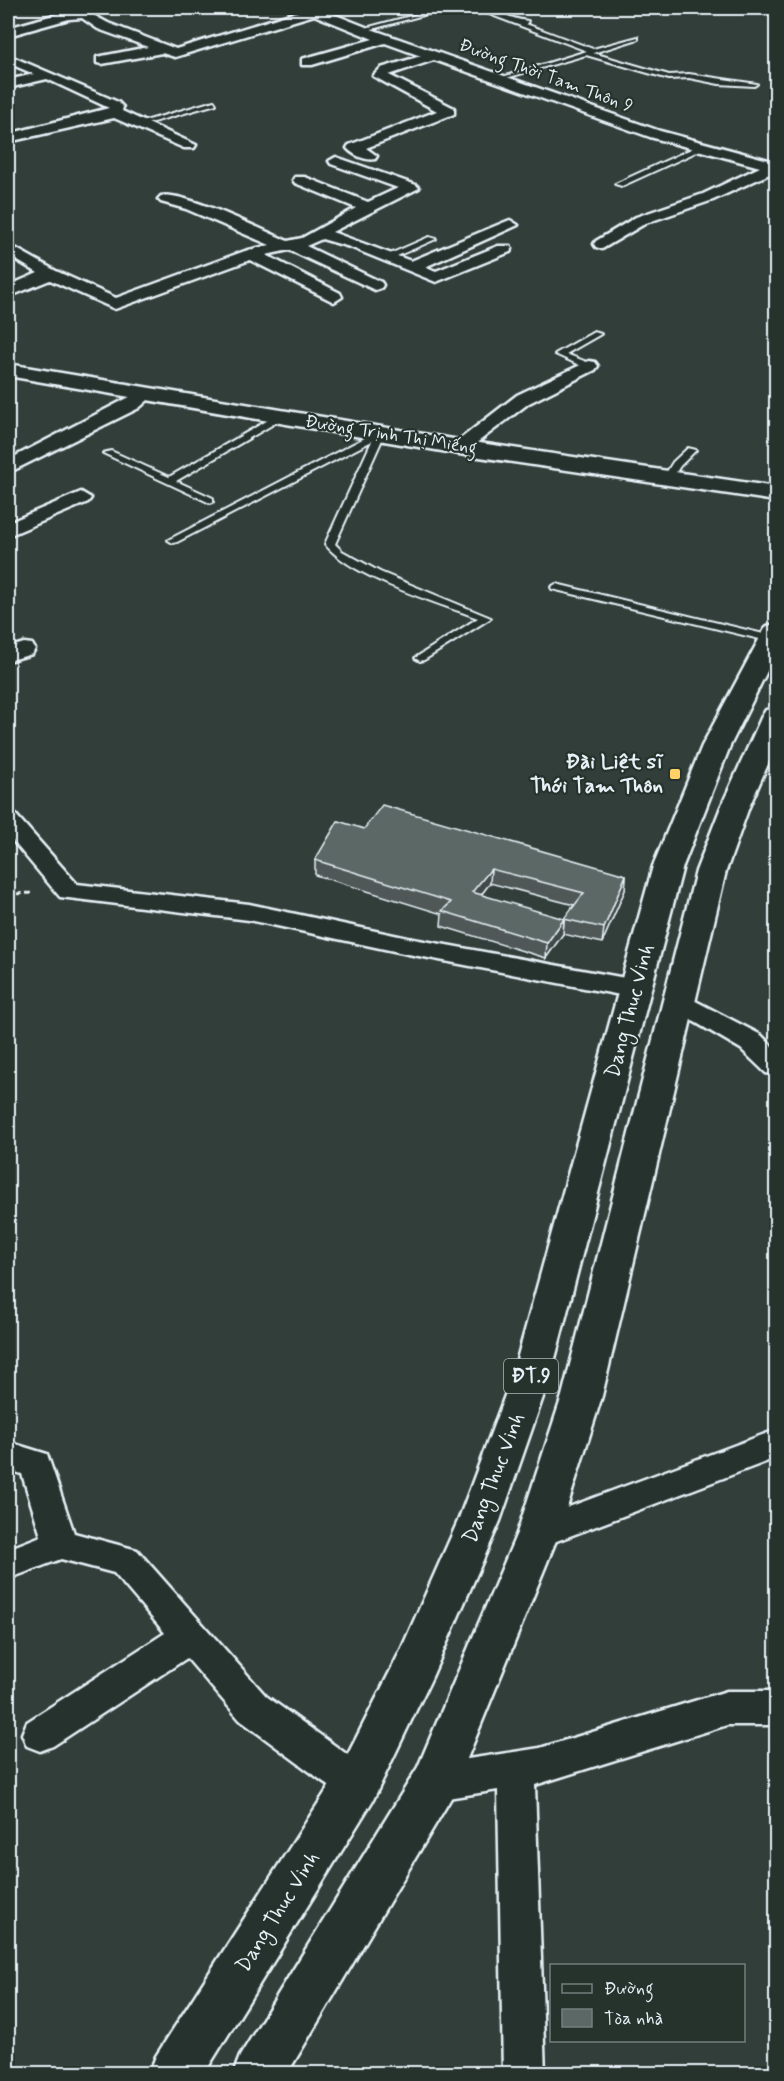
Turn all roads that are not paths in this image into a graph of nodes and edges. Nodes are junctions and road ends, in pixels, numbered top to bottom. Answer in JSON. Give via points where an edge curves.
{"nodes":[{"id":1,"x":446,"y":8,"type":"edge"},
{"id":2,"x":476,"y":8,"type":"edge"},
{"id":3,"x":314,"y":9,"type":"edge"},
{"id":4,"x":537,"y":21,"type":"dead end"},
{"id":5,"x":518,"y":23,"type":"junction"},
{"id":6,"x":361,"y":30,"type":"junction"},
{"id":7,"x":8,"y":32,"type":"edge"},
{"id":8,"x":636,"y":38,"type":"dead end"},
{"id":9,"x":386,"y":39,"type":"junction"},
{"id":10,"x":162,"y":49,"type":"junction"},
{"id":11,"x":589,"y":52,"type":"junction"},
{"id":12,"x":435,"y":56,"type":"junction"},
{"id":13,"x":8,"y":59,"type":"edge"},
{"id":14,"x":102,"y":60,"type":"dead end"},
{"id":15,"x":307,"y":62,"type":"dead end"},
{"id":16,"x":48,"y":75,"type":"junction"},
{"id":17,"x":501,"y":79,"type":"junction"},
{"id":18,"x":8,"y":84,"type":"edge"},
{"id":19,"x":754,"y":84,"type":"dead end"},
{"id":20,"x":214,"y":103,"type":"dead end"},
{"id":21,"x":115,"y":113,"type":"junction"},
{"id":22,"x":139,"y":124,"type":"junction"},
{"id":23,"x":8,"y":138,"type":"edge"},
{"id":24,"x":189,"y":145,"type":"dead end"},
{"id":25,"x":703,"y":147,"type":"junction"},
{"id":26,"x":370,"y":156,"type":"dead end"},
{"id":27,"x":336,"y":161,"type":"dead end"},
{"id":28,"x":775,"y":167,"type":"edge"},
{"id":29,"x":300,"y":180,"type":"dead end"},
{"id":30,"x":619,"y":184,"type":"dead end"},
{"id":31,"x":166,"y":199,"type":"dead end"},
{"id":32,"x":368,"y":207,"type":"junction"},
{"id":33,"x":510,"y":225,"type":"dead end"},
{"id":34,"x":319,"y":233,"type":"junction"},
{"id":35,"x":432,"y":239,"type":"dead end"},
{"id":36,"x":602,"y":244,"type":"dead end"},
{"id":37,"x":289,"y":246,"type":"junction"},
{"id":38,"x":8,"y":249,"type":"edge"},
{"id":39,"x":504,"y":249,"type":"dead end"},
{"id":40,"x":251,"y":254,"type":"junction"},
{"id":41,"x":387,"y":257,"type":"junction"},
{"id":42,"x":411,"y":267,"type":"junction"},
{"id":43,"x":50,"y":274,"type":"junction"},
{"id":44,"x":375,"y":285,"type":"dead end"},
{"id":45,"x":8,"y":292,"type":"edge"},
{"id":46,"x":334,"y":297,"type":"dead end"},
{"id":47,"x":597,"y":334,"type":"dead end"},
{"id":48,"x":589,"y":366,"type":"joint"},
{"id":49,"x":8,"y":370,"type":"edge"},
{"id":50,"x":147,"y":393,"type":"junction"},
{"id":51,"x":279,"y":417,"type":"junction"},
{"id":52,"x":380,"y":433,"type":"junction"},
{"id":53,"x":459,"y":447,"type":"junction"},
{"id":54,"x":691,"y":450,"type":"dead end"},
{"id":55,"x":108,"y":453,"type":"dead end"},
{"id":56,"x":8,"y":466,"type":"edge"},
{"id":57,"x":668,"y":478,"type":"junction"},
{"id":58,"x":169,"y":481,"type":"junction"},
{"id":59,"x":777,"y":494,"type":"edge"},
{"id":60,"x":81,"y":498,"type":"dead end"},
{"id":61,"x":210,"y":500,"type":"dead end"},
{"id":62,"x":8,"y":530,"type":"edge"},
{"id":63,"x":173,"y":540,"type":"dead end"},
{"id":64,"x":556,"y":587,"type":"dead end"},
{"id":65,"x":774,"y":635,"type":"edge"},
{"id":66,"x":420,"y":658,"type":"dead end"},
{"id":67,"x":777,"y":716,"type":"edge"},
{"id":68,"x":768,"y":753,"type":"edge"},
{"id":69,"x":8,"y":820,"type":"edge"},
{"id":70,"x":636,"y":989,"type":"junction"},
{"id":71,"x":680,"y":1002,"type":"junction"},
{"id":72,"x":777,"y":1066,"type":"edge"},
{"id":73,"x":777,"y":1444,"type":"edge"},
{"id":74,"x":8,"y":1456,"type":"edge"},
{"id":75,"x":538,"y":1533,"type":"junction"},
{"id":76,"x":61,"y":1544,"type":"junction"},
{"id":77,"x":8,"y":1564,"type":"edge"},
{"id":78,"x":190,"y":1636,"type":"junction"},
{"id":79,"x":777,"y":1708,"type":"edge"},
{"id":80,"x":40,"y":1734,"type":"dead end"},
{"id":81,"x":516,"y":1770,"type":"junction"},
{"id":82,"x":435,"y":1782,"type":"junction"},
{"id":83,"x":357,"y":1784,"type":"junction"},
{"id":84,"x":174,"y":2073,"type":"edge"},
{"id":85,"x":258,"y":2073,"type":"edge"},
{"id":86,"x":524,"y":2073,"type":"edge"}],
"edges":[{"from":1,"to":6,"type":"lane"},
{"from":2,"to":5,"type":"lane"},
{"from":3,"to":6,"type":"street","name":"Đường Thời Tam Thôn 9"},
{"from":3,"to":10,"type":"street","via":[[175,53]]},
{"from":4,"to":5,"type":"lane"},
{"from":5,"to":11,"type":"lane"},
{"from":6,"to":9,"type":"street","name":"Đường Thời Tam Thôn 9"},
{"from":7,"to":10,"type":"street","via":[[84,14],[103,26]]},
{"from":8,"to":11,"type":"lane"},
{"from":9,"to":12,"type":"street","name":"Đường Thời Tam Thôn 9"},
{"from":9,"to":15,"type":"street"},
{"from":10,"to":14,"type":"street"},
{"from":11,"to":17,"type":"lane"},
{"from":11,"to":19,"type":"lane","via":[[669,77]]},
{"from":12,"to":17,"type":"street","name":"Đường Thời Tam Thôn 9"},
{"from":12,"to":26,"type":"street","via":[[380,76],[449,111],[354,148]]},
{"from":13,"to":16,"type":"street"},
{"from":16,"to":18,"type":"street"},
{"from":16,"to":21,"type":"street","via":[[113,105],[117,108]]},
{"from":17,"to":25,"type":"street","name":"Đường Thời Tam Thôn 9"},
{"from":20,"to":22,"type":"lane"},
{"from":21,"to":22,"type":"street"},
{"from":21,"to":23,"type":"street"},
{"from":22,"to":24,"type":"street"},
{"from":25,"to":28,"type":"street","name":"Đường Thời Tam Thôn 9"},
{"from":25,"to":30,"type":"lane"},
{"from":27,"to":32,"type":"street","via":[[411,188]]},
{"from":28,"to":36,"type":"street","via":[[708,197],[641,220]]},
{"from":29,"to":32,"type":"street"},
{"from":31,"to":37,"type":"street"},
{"from":32,"to":34,"type":"street"},
{"from":33,"to":42,"type":"street"},
{"from":34,"to":37,"type":"street"},
{"from":34,"to":41,"type":"street"},
{"from":35,"to":41,"type":"lane"},
{"from":37,"to":40,"type":"street"},
{"from":37,"to":44,"type":"street"},
{"from":38,"to":43,"type":"street"},
{"from":39,"to":42,"type":"street","via":[[436,277]]},
{"from":40,"to":43,"type":"street","via":[[116,304]]},
{"from":40,"to":46,"type":"street"},
{"from":41,"to":42,"type":"street"},
{"from":43,"to":45,"type":"street"},
{"from":47,"to":48,"type":"lane","via":[[559,354]]},
{"from":48,"to":53,"type":"street","via":[[523,399]]},
{"from":49,"to":50,"type":"main road","name":"Đường Trịnh Thị Miếng"},
{"from":50,"to":51,"type":"main road","name":"Đường Trịnh Thị Miếng"},
{"from":50,"to":56,"type":"street","via":[[134,404]]},
{"from":51,"to":52,"type":"main road","name":"Đường Trịnh Thị Miếng"},
{"from":51,"to":58,"type":"lane"},
{"from":52,"to":53,"type":"main road","name":"Đường Trịnh Thị Miếng"},
{"from":52,"to":63,"type":"lane"},
{"from":52,"to":66,"type":"lane","via":[[330,544],[333,551],[486,618]]},
{"from":53,"to":57,"type":"main road","name":"Đường Trịnh Thị Miếng"},
{"from":54,"to":57,"type":"lane"},
{"from":55,"to":58,"type":"lane"},
{"from":57,"to":59,"type":"main road","name":"Đường Trịnh Thị Miếng"},
{"from":58,"to":61,"type":"lane"},
{"from":60,"to":62,"type":"street"},
{"from":64,"to":65,"type":"lane"},
{"from":65,"to":70,"type":"main road","name":"Dang Thuc Vinh","number":"ĐT.9","via":[[693,797],[668,866]]},
{"from":67,"to":68,"type":"main road","name":"Dang Thuc Vinh","number":"ĐT.9"},
{"from":68,"to":71,"type":"main road","name":"Dang Thuc Vinh","number":"ĐT.9","via":[[735,807],[711,871]]},
{"from":69,"to":70,"type":"street","via":[[69,891],[249,912]]},
{"from":70,"to":83,"type":"main road","name":"Dang Thuc Vinh","number":"ĐT.9","via":[[532,1374],[479,1521],[417,1663]]},
{"from":71,"to":72,"type":"street","via":[[751,1042]]},
{"from":71,"to":75,"type":"main road","name":"Dang Thuc Vinh","number":"ĐT.9","via":[[582,1396]]},
{"from":73,"to":75,"type":"street"},
{"from":74,"to":76,"type":"street","via":[[35,1464]]},
{"from":75,"to":82,"type":"main road","name":"Dang Thuc Vinh","number":"ĐT.9"},
{"from":76,"to":77,"type":"street"},
{"from":76,"to":78,"type":"street","via":[[125,1561]]},
{"from":78,"to":80,"type":"street"},
{"from":78,"to":83,"type":"street","via":[[253,1708]]},
{"from":79,"to":81,"type":"street","via":[[727,1708]]},
{"from":81,"to":82,"type":"street"},
{"from":81,"to":86,"type":"street"},
{"from":82,"to":85,"type":"main road","name":"Dang Thuc Vinh","number":"ĐT.9"},
{"from":83,"to":84,"type":"main road","name":"Dang Thuc Vinh","number":"ĐT.9"}]}
